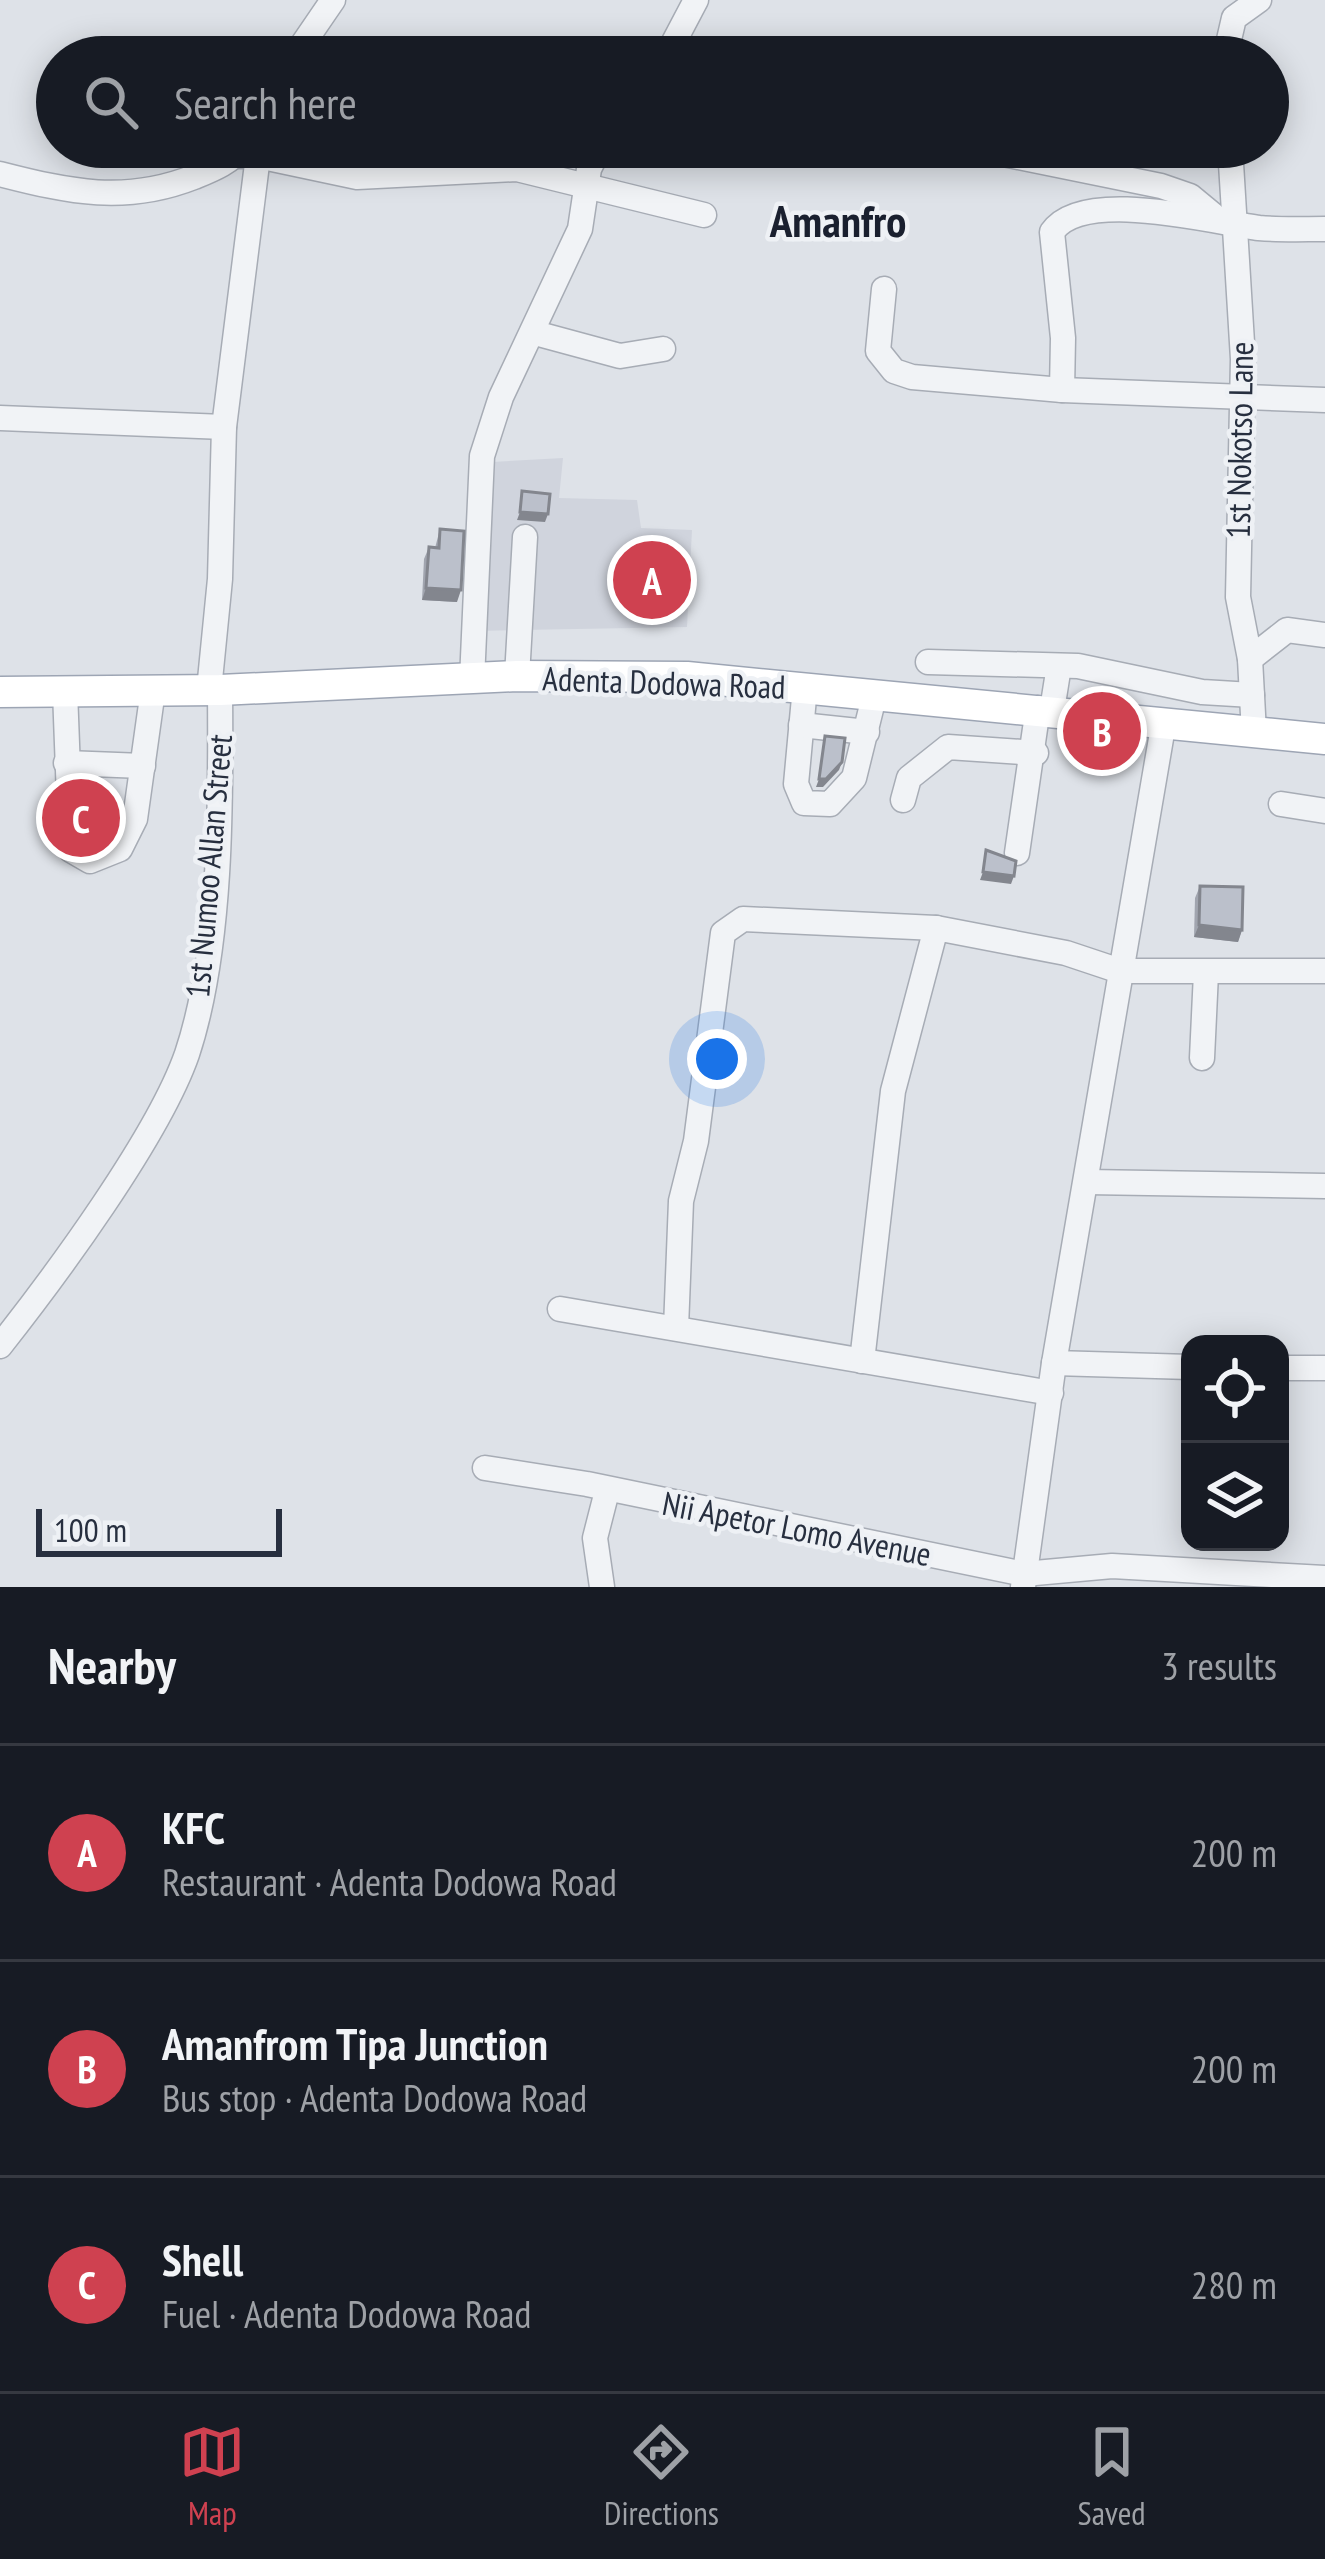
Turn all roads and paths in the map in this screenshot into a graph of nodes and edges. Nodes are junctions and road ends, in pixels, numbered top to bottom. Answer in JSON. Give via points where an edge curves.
{"nodes":[{"id":1,"x":332,"y":0,"type":"edge"},
{"id":2,"x":696,"y":0,"type":"edge"},
{"id":3,"x":1259,"y":0,"type":"edge"},
{"id":4,"x":309,"y":36,"type":"edge"},
{"id":5,"x":678,"y":36,"type":"edge"},
{"id":6,"x":1230,"y":36,"type":"edge"},
{"id":7,"x":211,"y":168,"type":"edge"},
{"id":8,"x":244,"y":168,"type":"edge"},
{"id":9,"x":315,"y":168,"type":"edge"},
{"id":10,"x":593,"y":168,"type":"edge"},
{"id":11,"x":1070,"y":168,"type":"edge"},
{"id":12,"x":1229,"y":168,"type":"edge"},
{"id":13,"x":0,"y":174,"type":"edge"},
{"id":14,"x":586,"y":187,"type":"junction"},
{"id":15,"x":704,"y":214,"type":"dead end"},
{"id":16,"x":1225,"y":220,"type":"junction"},
{"id":17,"x":1325,"y":229,"type":"edge"},
{"id":18,"x":884,"y":289,"type":"dead end"},
{"id":19,"x":535,"y":333,"type":"junction"},
{"id":20,"x":663,"y":349,"type":"dead end"},
{"id":21,"x":1062,"y":390,"type":"junction"},
{"id":22,"x":1242,"y":399,"type":"junction"},
{"id":23,"x":1325,"y":400,"type":"edge"},
{"id":24,"x":0,"y":418,"type":"edge"},
{"id":25,"x":224,"y":427,"type":"junction"},
{"id":26,"x":525,"y":537,"type":"dead end"},
{"id":27,"x":1325,"y":634,"type":"edge"},
{"id":28,"x":1250,"y":659,"type":"junction"},
{"id":29,"x":928,"y":662,"type":"dead end"},
{"id":30,"x":1059,"y":666,"type":"junction"},
{"id":31,"x":517,"y":676,"type":"junction"},
{"id":32,"x":472,"y":680,"type":"junction"},
{"id":33,"x":806,"y":688,"type":"junction"},
{"id":34,"x":153,"y":690,"type":"junction"},
{"id":35,"x":215,"y":690,"type":"junction"},
{"id":36,"x":65,"y":691,"type":"junction"},
{"id":37,"x":0,"y":692,"type":"edge"},
{"id":38,"x":875,"y":693,"type":"junction"},
{"id":39,"x":1252,"y":695,"type":"junction"},
{"id":40,"x":1046,"y":709,"type":"junction"},
{"id":41,"x":801,"y":725,"type":"junction"},
{"id":42,"x":1163,"y":728,"type":"junction"},
{"id":43,"x":867,"y":732,"type":"junction"},
{"id":44,"x":1254,"y":733,"type":"junction"},
{"id":45,"x":1325,"y":740,"type":"edge"},
{"id":46,"x":1036,"y":753,"type":"junction"},
{"id":47,"x":66,"y":763,"type":"junction"},
{"id":48,"x":142,"y":766,"type":"junction"},
{"id":49,"x":903,"y":800,"type":"dead end"},
{"id":50,"x":1280,"y":804,"type":"dead end"},
{"id":51,"x":1325,"y":811,"type":"edge"},
{"id":52,"x":1016,"y":853,"type":"dead end"},
{"id":53,"x":936,"y":928,"type":"junction"},
{"id":54,"x":1120,"y":971,"type":"junction"},
{"id":55,"x":1325,"y":971,"type":"edge"},
{"id":56,"x":1206,"y":974,"type":"junction"},
{"id":57,"x":1202,"y":1058,"type":"dead end"},
{"id":58,"x":1087,"y":1182,"type":"junction"},
{"id":59,"x":1325,"y":1186,"type":"edge"},
{"id":60,"x":560,"y":1309,"type":"dead end"},
{"id":61,"x":676,"y":1328,"type":"junction"},
{"id":62,"x":0,"y":1346,"type":"edge"},
{"id":63,"x":862,"y":1361,"type":"junction"},
{"id":64,"x":1054,"y":1363,"type":"junction"},
{"id":65,"x":1181,"y":1367,"type":"edge"},
{"id":66,"x":1289,"y":1368,"type":"edge"},
{"id":67,"x":1325,"y":1368,"type":"edge"},
{"id":68,"x":1051,"y":1393,"type":"junction"},
{"id":69,"x":485,"y":1468,"type":"dead end"},
{"id":70,"x":608,"y":1491,"type":"junction"},
{"id":71,"x":1325,"y":1578,"type":"edge"},
{"id":72,"x":1024,"y":1581,"type":"edge"},
{"id":73,"x":602,"y":1587,"type":"edge"}],
"edges":[{"from":1,"to":4,"type":"street"},
{"from":2,"to":5,"type":"street"},
{"from":3,"to":6,"type":"street","via":[[1234,18]]},
{"from":7,"to":13,"type":"street","via":[[127,196]]},
{"from":8,"to":25,"type":"street","name":"1st Numoo Allan Street"},
{"from":9,"to":14,"type":"street","via":[[357,177],[517,170]]},
{"from":10,"to":14,"type":"street"},
{"from":11,"to":16,"type":"street","via":[[1190,196]]},
{"from":12,"to":16,"type":"street","name":"1st Nokotso Lane"},
{"from":14,"to":15,"type":"street"},
{"from":14,"to":19,"type":"street","via":[[580,229]]},
{"from":16,"to":17,"type":"street"},
{"from":16,"to":21,"type":"street","via":[[1086,212],[1054,226]]},
{"from":16,"to":22,"type":"street","name":"1st Nokotso Lane"},
{"from":18,"to":21,"type":"street","via":[[876,336],[894,370]]},
{"from":19,"to":20,"type":"street","via":[[620,356]]},
{"from":19,"to":32,"type":"street","via":[[482,456]]},
{"from":21,"to":22,"type":"street"},
{"from":22,"to":23,"type":"street"},
{"from":22,"to":28,"type":"street","name":"1st Nokotso Lane","via":[[1238,597]]},
{"from":24,"to":25,"type":"street"},
{"from":25,"to":35,"type":"street","name":"1st Numoo Allan Street"},
{"from":26,"to":31,"type":"street"},
{"from":27,"to":28,"type":"street","via":[[1287,630]]},
{"from":28,"to":39,"type":"street","name":"1st Nokotso Lane"},
{"from":29,"to":30,"type":"street"},
{"from":30,"to":39,"type":"street"},
{"from":30,"to":40,"type":"street"},
{"from":31,"to":32,"type":"main road","name":"Adenta Dodowa Road"},
{"from":31,"to":33,"type":"main road","name":"Adenta Dodowa Road","via":[[687,677]]},
{"from":32,"to":35,"type":"main road","name":"Adenta Dodowa Road"},
{"from":33,"to":38,"type":"main road","name":"Adenta Dodowa Road"},
{"from":33,"to":41,"type":"street"},
{"from":34,"to":35,"type":"main road","name":"Adenta Dodowa Road"},
{"from":34,"to":36,"type":"main road","name":"Adenta Dodowa Road"},
{"from":34,"to":48,"type":"street"},
{"from":35,"to":62,"type":"street","name":"1st Numoo Allan Street","via":[[221,794],[212,908],[186,1055],[102,1202]]},
{"from":36,"to":37,"type":"main road","name":"Adenta Dodowa Road"},
{"from":36,"to":47,"type":"street"},
{"from":38,"to":40,"type":"main road","name":"Adenta Dodowa Road"},
{"from":38,"to":43,"type":"street"},
{"from":39,"to":44,"type":"street","name":"1st Nokotso Lane"},
{"from":40,"to":42,"type":"main road","name":"Adenta Dodowa Road"},
{"from":40,"to":46,"type":"street"},
{"from":41,"to":43,"type":"street"},
{"from":41,"to":43,"type":"street","via":[[797,794],[813,805],[830,804],[854,778]]},
{"from":42,"to":44,"type":"main road","name":"Adenta Dodowa Road"},
{"from":42,"to":54,"type":"street"},
{"from":44,"to":45,"type":"main road","name":"Adenta Dodowa Road"},
{"from":46,"to":49,"type":"street","via":[[948,747],[909,778]]},
{"from":46,"to":52,"type":"street"},
{"from":47,"to":48,"type":"street"},
{"from":47,"to":48,"type":"street","via":[[71,850],[91,861],[107,859],[127,841]]},
{"from":50,"to":51,"type":"street"},
{"from":53,"to":54,"type":"street"},
{"from":53,"to":61,"type":"street","via":[[742,919],[723,933],[682,1201]]},
{"from":53,"to":63,"type":"street","via":[[893,1091]]},
{"from":54,"to":56,"type":"street"},
{"from":54,"to":58,"type":"street"},
{"from":55,"to":56,"type":"street"},
{"from":56,"to":57,"type":"street"},
{"from":58,"to":59,"type":"street"},
{"from":58,"to":64,"type":"street"},
{"from":60,"to":61,"type":"street"},
{"from":61,"to":63,"type":"street"},
{"from":63,"to":68,"type":"street"},
{"from":64,"to":65,"type":"street"},
{"from":64,"to":68,"type":"street"},
{"from":66,"to":67,"type":"street"},
{"from":68,"to":72,"type":"street"},
{"from":69,"to":70,"type":"street","name":"Nii Apetor Lomo Avenue"},
{"from":70,"to":72,"type":"street","name":"Nii Apetor Lomo Avenue","via":[[1013,1568]]},
{"from":70,"to":73,"type":"street","via":[[595,1538]]},
{"from":71,"to":72,"type":"street","name":"Nii Apetor Lomo Avenue","via":[[1090,1566]]}]}
